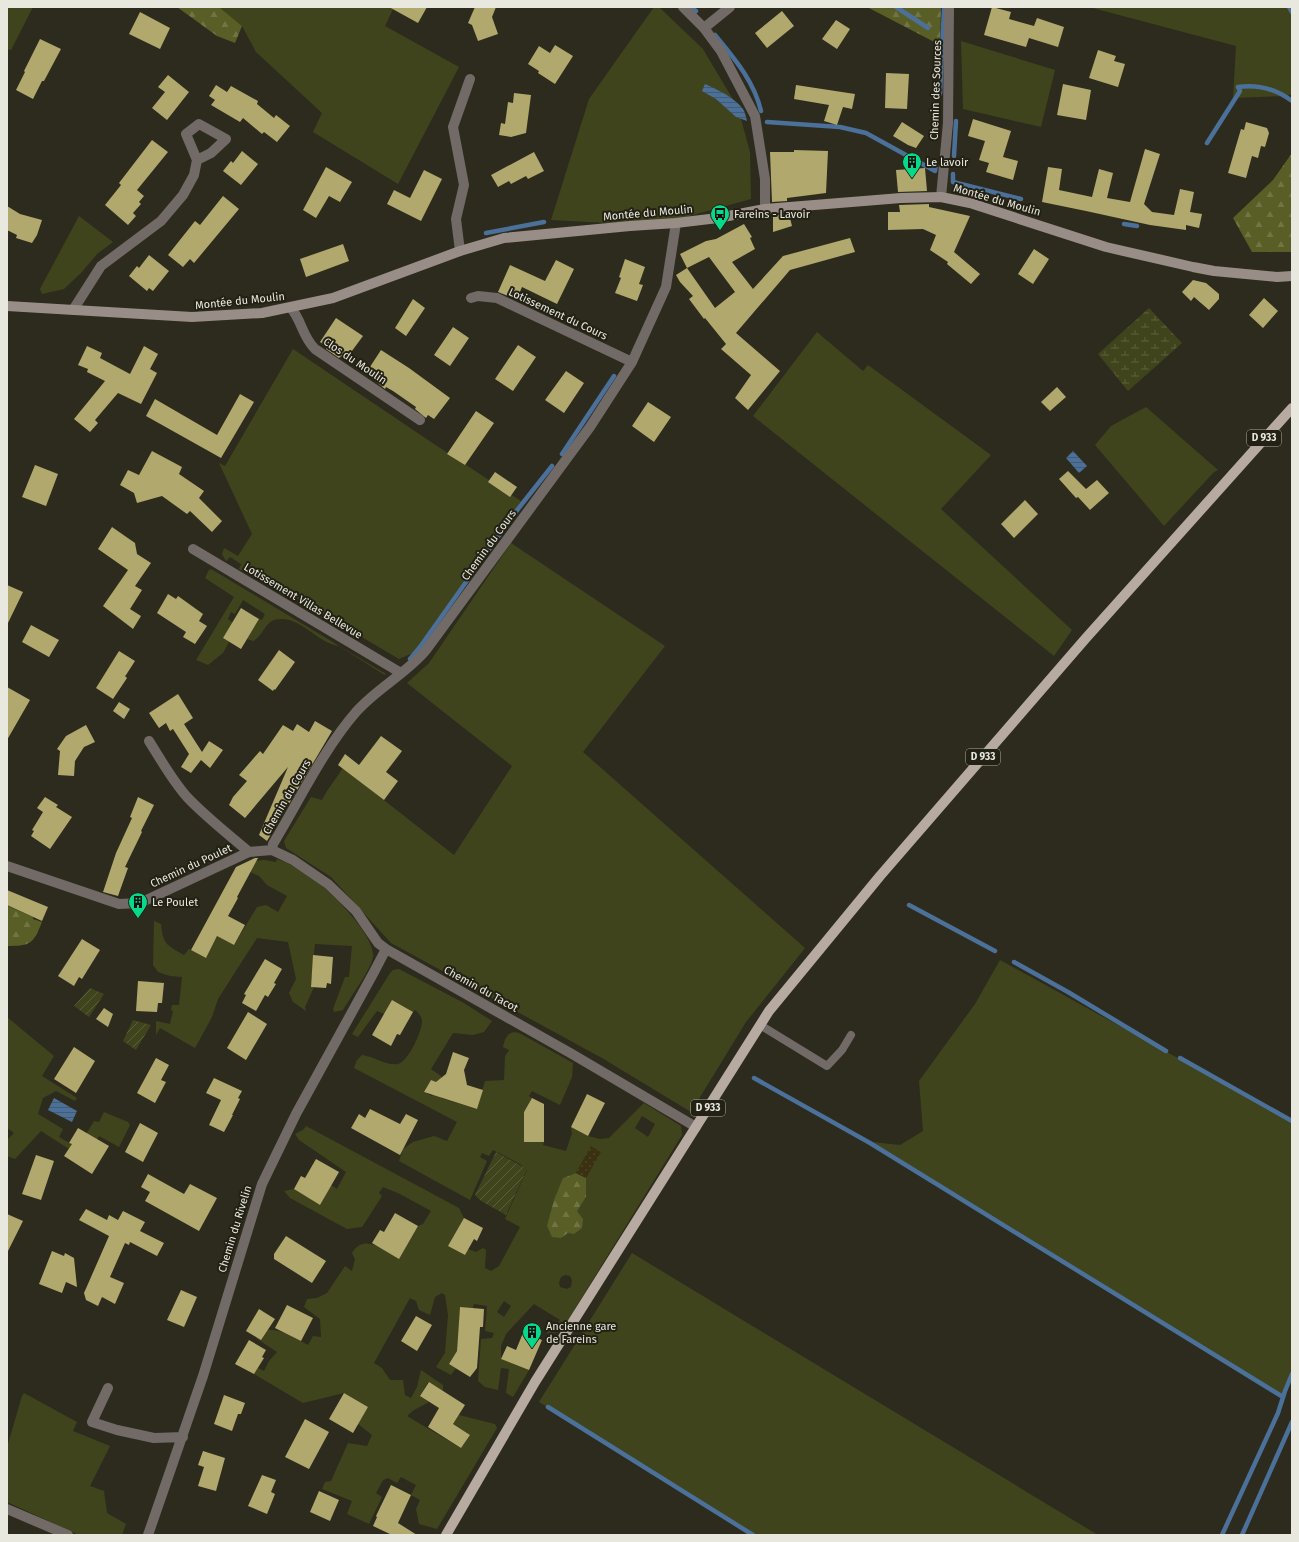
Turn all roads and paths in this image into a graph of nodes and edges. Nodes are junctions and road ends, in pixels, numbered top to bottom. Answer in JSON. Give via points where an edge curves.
{"nodes":[{"id":1,"x":683,"y":7,"type":"edge"},
{"id":2,"x":730,"y":7,"type":"edge"},
{"id":3,"x":949,"y":7,"type":"edge"},
{"id":4,"x":704,"y":28,"type":"junction"},
{"id":5,"x":470,"y":79,"type":"dead end"},
{"id":6,"x":198,"y":160,"type":"dead end"},
{"id":7,"x":941,"y":197,"type":"junction"},
{"id":8,"x":765,"y":209,"type":"junction"},
{"id":9,"x":676,"y":223,"type":"junction"},
{"id":10,"x":460,"y":251,"type":"junction"},
{"id":11,"x":1292,"y":276,"type":"edge"},
{"id":12,"x":471,"y":298,"type":"dead end"},
{"id":13,"x":7,"y":306,"type":"edge"},
{"id":14,"x":291,"y":308,"type":"junction"},
{"id":15,"x":73,"y":310,"type":"junction"},
{"id":16,"x":632,"y":362,"type":"junction"},
{"id":17,"x":1292,"y":408,"type":"edge"},
{"id":18,"x":420,"y":420,"type":"dead end"},
{"id":19,"x":193,"y":549,"type":"dead end"},
{"id":20,"x":401,"y":673,"type":"junction"},
{"id":21,"x":149,"y":741,"type":"dead end"},
{"id":22,"x":272,"y":850,"type":"junction"},
{"id":23,"x":249,"y":852,"type":"junction"},
{"id":24,"x":7,"y":866,"type":"edge"},
{"id":25,"x":386,"y":949,"type":"junction"},
{"id":26,"x":760,"y":1025,"type":"junction"},
{"id":27,"x":851,"y":1035,"type":"dead end"},
{"id":28,"x":696,"y":1127,"type":"junction"},
{"id":29,"x":108,"y":1388,"type":"dead end"},
{"id":30,"x":183,"y":1437,"type":"junction"},
{"id":31,"x":7,"y":1509,"type":"edge"},
{"id":32,"x":68,"y":1535,"type":"edge"},
{"id":33,"x":148,"y":1535,"type":"edge"},
{"id":34,"x":446,"y":1535,"type":"edge"}],
"edges":[{"from":1,"to":4,"type":"street"},
{"from":2,"to":4,"type":"street"},
{"from":3,"to":7,"type":"street","name":"Chemin des Sources","via":[[948,123]]},
{"from":4,"to":8,"type":"street","via":[[721,51],[755,116],[765,179]]},
{"from":5,"to":10,"type":"street","via":[[453,127],[464,185],[456,220]]},
{"from":6,"to":15,"type":"street","via":[[194,176],[183,195],[161,221],[101,266]]},
{"from":7,"to":8,"type":"street","name":"Montée du Moulin"},
{"from":7,"to":11,"type":"street","name":"Montée du Moulin","via":[[979,206],[1106,247],[1207,270]]},
{"from":8,"to":9,"type":"street","name":"Montée du Moulin"},
{"from":9,"to":10,"type":"street","name":"Montée du Moulin","via":[[504,238]]},
{"from":9,"to":16,"type":"street","name":"Chemin du Cours","via":[[666,287]]},
{"from":10,"to":14,"type":"street","name":"Montée du Moulin","via":[[333,298]]},
{"from":12,"to":16,"type":"street","name":"Lotissement du Cours","via":[[497,298]]},
{"from":13,"to":15,"type":"street","name":"Montée du Moulin"},
{"from":14,"to":15,"type":"street","name":"Montée du Moulin","via":[[262,313],[192,318]]},
{"from":14,"to":18,"type":"street","name":"Clos du Moulin","via":[[307,341],[315,348]]},
{"from":16,"to":20,"type":"street","name":"Chemin du Cours","via":[[590,427],[477,581],[416,663]]},
{"from":17,"to":26,"type":"main road","number":"D 933","via":[[1086,638],[891,864],[769,1010]]},
{"from":19,"to":20,"type":"street","name":"Lotissement Villas Bellevue"},
{"from":20,"to":22,"type":"street","name":"Chemin du Cours","via":[[356,711],[333,742],[273,844]]},
{"from":21,"to":23,"type":"street","via":[[187,797]]},
{"from":22,"to":23,"type":"street","name":"Chemin du Poulet"},
{"from":22,"to":25,"type":"street","name":"Chemin du Tacot","via":[[293,860],[328,884],[356,911],[378,943]]},
{"from":23,"to":24,"type":"street","name":"Chemin du Poulet","via":[[140,903],[132,904],[119,904]]},
{"from":25,"to":28,"type":"street","name":"Chemin du Tacot"},
{"from":25,"to":30,"type":"street","name":"Chemin du Rivelin","via":[[296,1114],[261,1186]]},
{"from":26,"to":27,"type":"lane","via":[[827,1066],[842,1050]]},
{"from":26,"to":28,"type":"main road","number":"D 933"},
{"from":28,"to":34,"type":"main road","number":"D 933","via":[[535,1382]]},
{"from":29,"to":30,"type":"street","via":[[92,1422],[154,1438]]},
{"from":30,"to":33,"type":"street","name":"Chemin du Rivelin"},
{"from":31,"to":32,"type":"street"}]}
